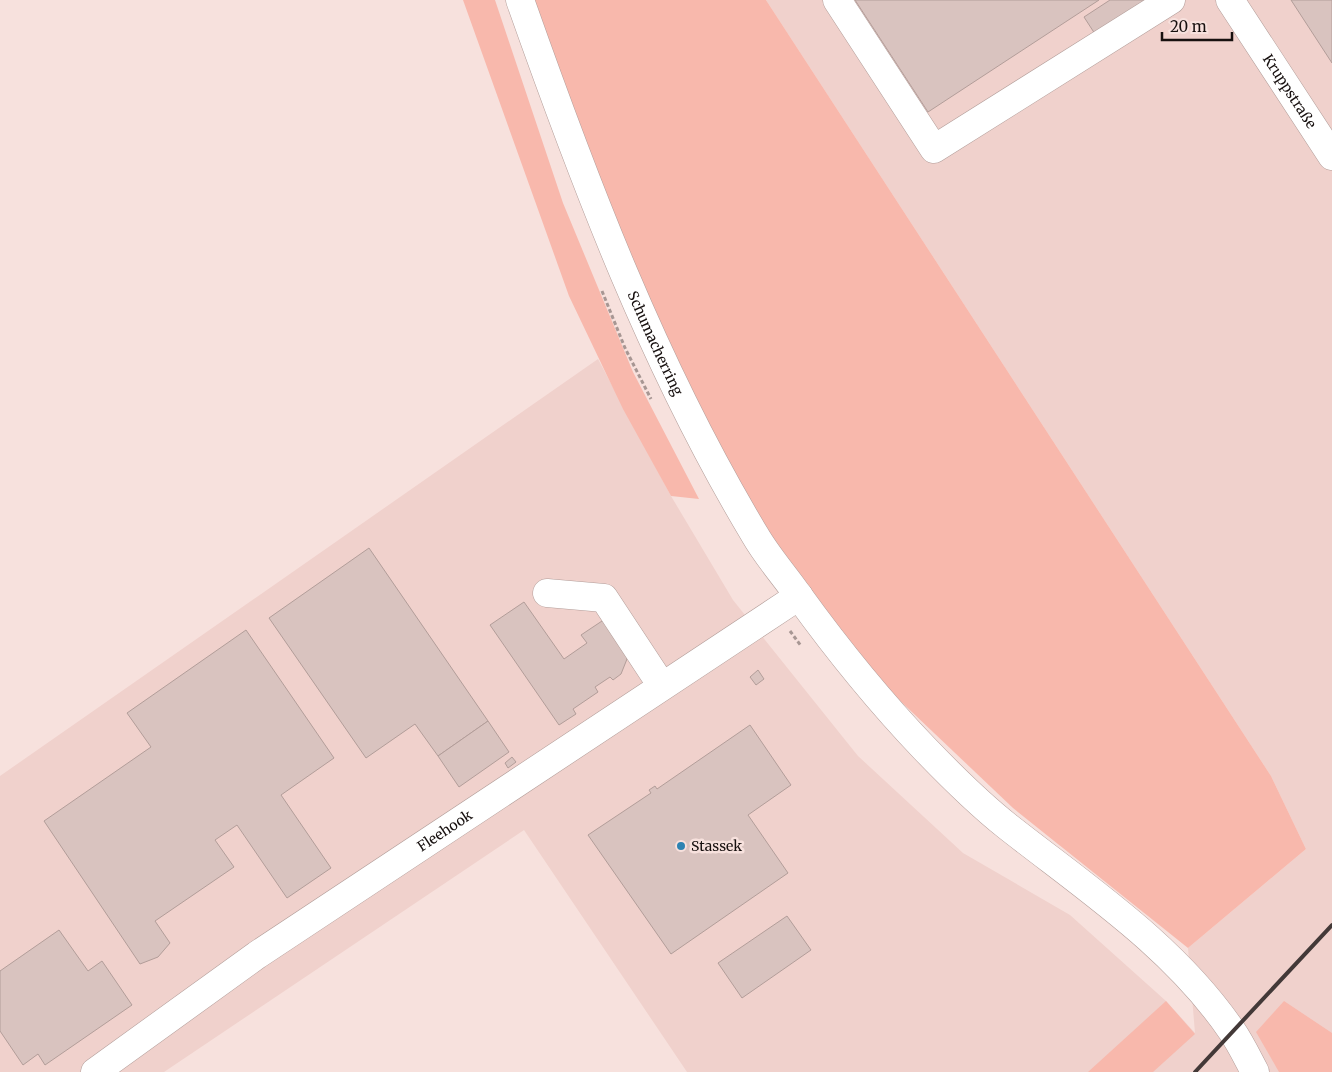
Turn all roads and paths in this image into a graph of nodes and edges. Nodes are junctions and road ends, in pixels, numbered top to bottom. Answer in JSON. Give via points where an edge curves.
{"nodes":[{"id":1,"x":520,"y":0,"type":"edge"},
{"id":2,"x":837,"y":0,"type":"edge"},
{"id":3,"x":1171,"y":0,"type":"edge"},
{"id":4,"x":1230,"y":0,"type":"edge"},
{"id":5,"x":1332,"y":156,"type":"edge"},
{"id":6,"x":547,"y":594,"type":"dead end"},
{"id":7,"x":799,"y":596,"type":"junction"},
{"id":8,"x":662,"y":686,"type":"junction"},
{"id":9,"x":95,"y":1072,"type":"edge"},
{"id":10,"x":1255,"y":1072,"type":"edge"}],
"edges":[{"from":1,"to":7,"type":"street","name":"Schumacherring","via":[[598,214],[652,338],[707,451],[752,531]]},
{"from":2,"to":3,"type":"street","via":[[934,149]]},
{"from":4,"to":5,"type":"street","name":"Kruppstraße"},
{"from":6,"to":8,"type":"street","via":[[604,598]]},
{"from":7,"to":8,"type":"street","name":"Fleehook"},
{"from":7,"to":10,"type":"street","name":"Schumacherring","via":[[828,638],[926,751],[1004,824],[1101,897],[1160,948],[1233,1032]]},
{"from":8,"to":9,"type":"street","name":"Fleehook","via":[[257,955]]}]}
